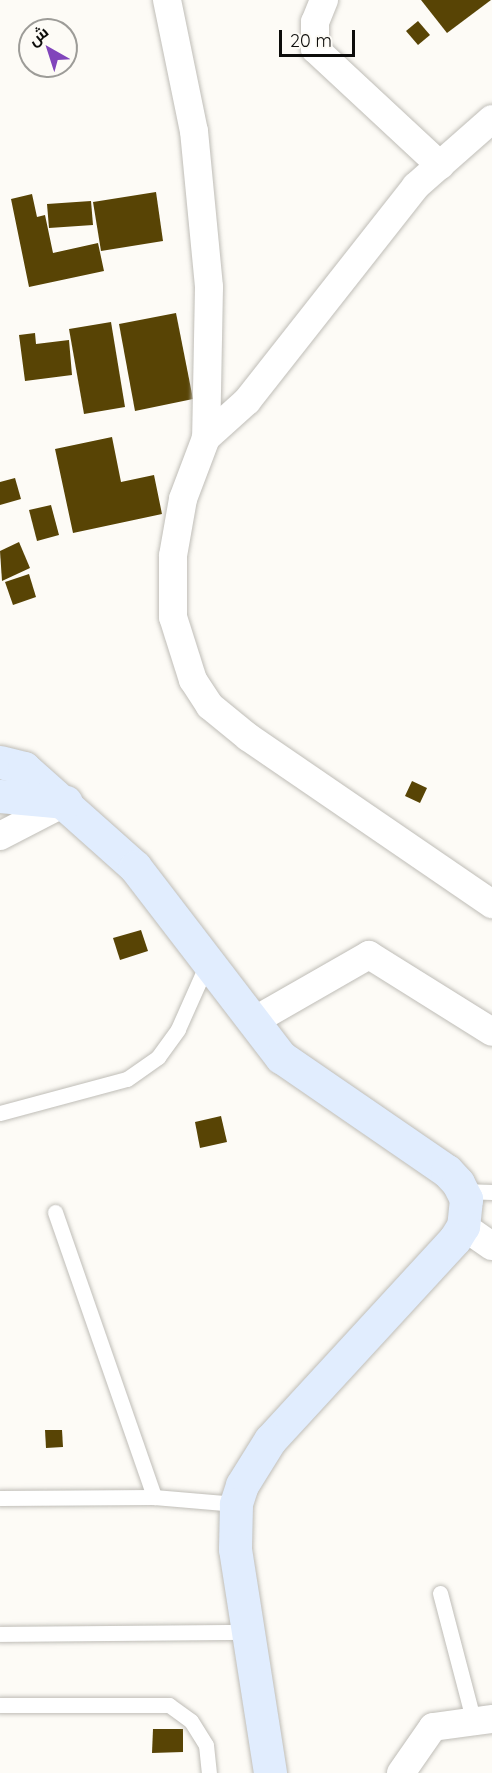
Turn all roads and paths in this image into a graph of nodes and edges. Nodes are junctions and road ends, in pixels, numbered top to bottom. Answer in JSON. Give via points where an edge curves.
{"nodes":[{"id":1,"x":167,"y":0,"type":"edge"},
{"id":2,"x":324,"y":0,"type":"edge"},
{"id":3,"x":492,"y":119,"type":"edge"},
{"id":4,"x":440,"y":165,"type":"junction"},
{"id":5,"x":206,"y":438,"type":"junction"},
{"id":6,"x":8,"y":770,"type":"edge"},
{"id":7,"x":0,"y":796,"type":"edge"},
{"id":8,"x":66,"y":802,"type":"junction"},
{"id":9,"x":0,"y":836,"type":"edge"},
{"id":10,"x":492,"y":904,"type":"edge"},
{"id":11,"x":207,"y":964,"type":"junction"},
{"id":12,"x":252,"y":1022,"type":"junction"},
{"id":13,"x":492,"y":1032,"type":"edge"},
{"id":14,"x":0,"y":1113,"type":"edge"},
{"id":15,"x":477,"y":1191,"type":"edge"},
{"id":16,"x":55,"y":1212,"type":"dead end"},
{"id":17,"x":463,"y":1226,"type":"junction"},
{"id":18,"x":492,"y":1246,"type":"edge"},
{"id":19,"x":154,"y":1497,"type":"junction"},
{"id":20,"x":0,"y":1498,"type":"edge"},
{"id":21,"x":236,"y":1504,"type":"junction"},
{"id":22,"x":440,"y":1593,"type":"dead end"},
{"id":23,"x":248,"y":1632,"type":"junction"},
{"id":24,"x":0,"y":1634,"type":"edge"},
{"id":25,"x":0,"y":1705,"type":"edge"},
{"id":26,"x":482,"y":1719,"type":"edge"},
{"id":27,"x":209,"y":1773,"type":"edge"},
{"id":28,"x":270,"y":1773,"type":"edge"},
{"id":29,"x":401,"y":1773,"type":"edge"}],
"edges":[{"from":1,"to":5,"type":"street","via":[[194,131],[209,287]]},
{"from":2,"to":4,"type":"street","via":[[315,22],[315,50]]},
{"from":3,"to":4,"type":"street"},
{"from":4,"to":5,"type":"street","via":[[409,195],[247,401]]},
{"from":5,"to":10,"type":"street","via":[[183,499],[173,556],[173,617],[193,681],[210,706],[248,737]]},
{"from":6,"to":8,"type":"street"},
{"from":7,"to":8,"type":"street"},
{"from":8,"to":9,"type":"street"},
{"from":8,"to":11,"type":"street","via":[[135,867]]},
{"from":11,"to":12,"type":"street"},
{"from":11,"to":14,"type":"lane","via":[[178,1029],[158,1057],[127,1079]]},
{"from":12,"to":13,"type":"street","via":[[369,955]]},
{"from":12,"to":15,"type":"street","via":[[290,1065]]},
{"from":15,"to":17,"type":"street"},
{"from":16,"to":19,"type":"lane"},
{"from":17,"to":18,"type":"street"},
{"from":17,"to":21,"type":"street","via":[[270,1440],[254,1461]]},
{"from":19,"to":20,"type":"lane"},
{"from":19,"to":21,"type":"lane"},
{"from":21,"to":23,"type":"street","via":[[235,1549]]},
{"from":22,"to":26,"type":"lane"},
{"from":23,"to":24,"type":"lane"},
{"from":23,"to":28,"type":"street"},
{"from":25,"to":27,"type":"lane","via":[[169,1705],[191,1721],[206,1745]]},
{"from":26,"to":29,"type":"street","via":[[433,1727]]}]}
